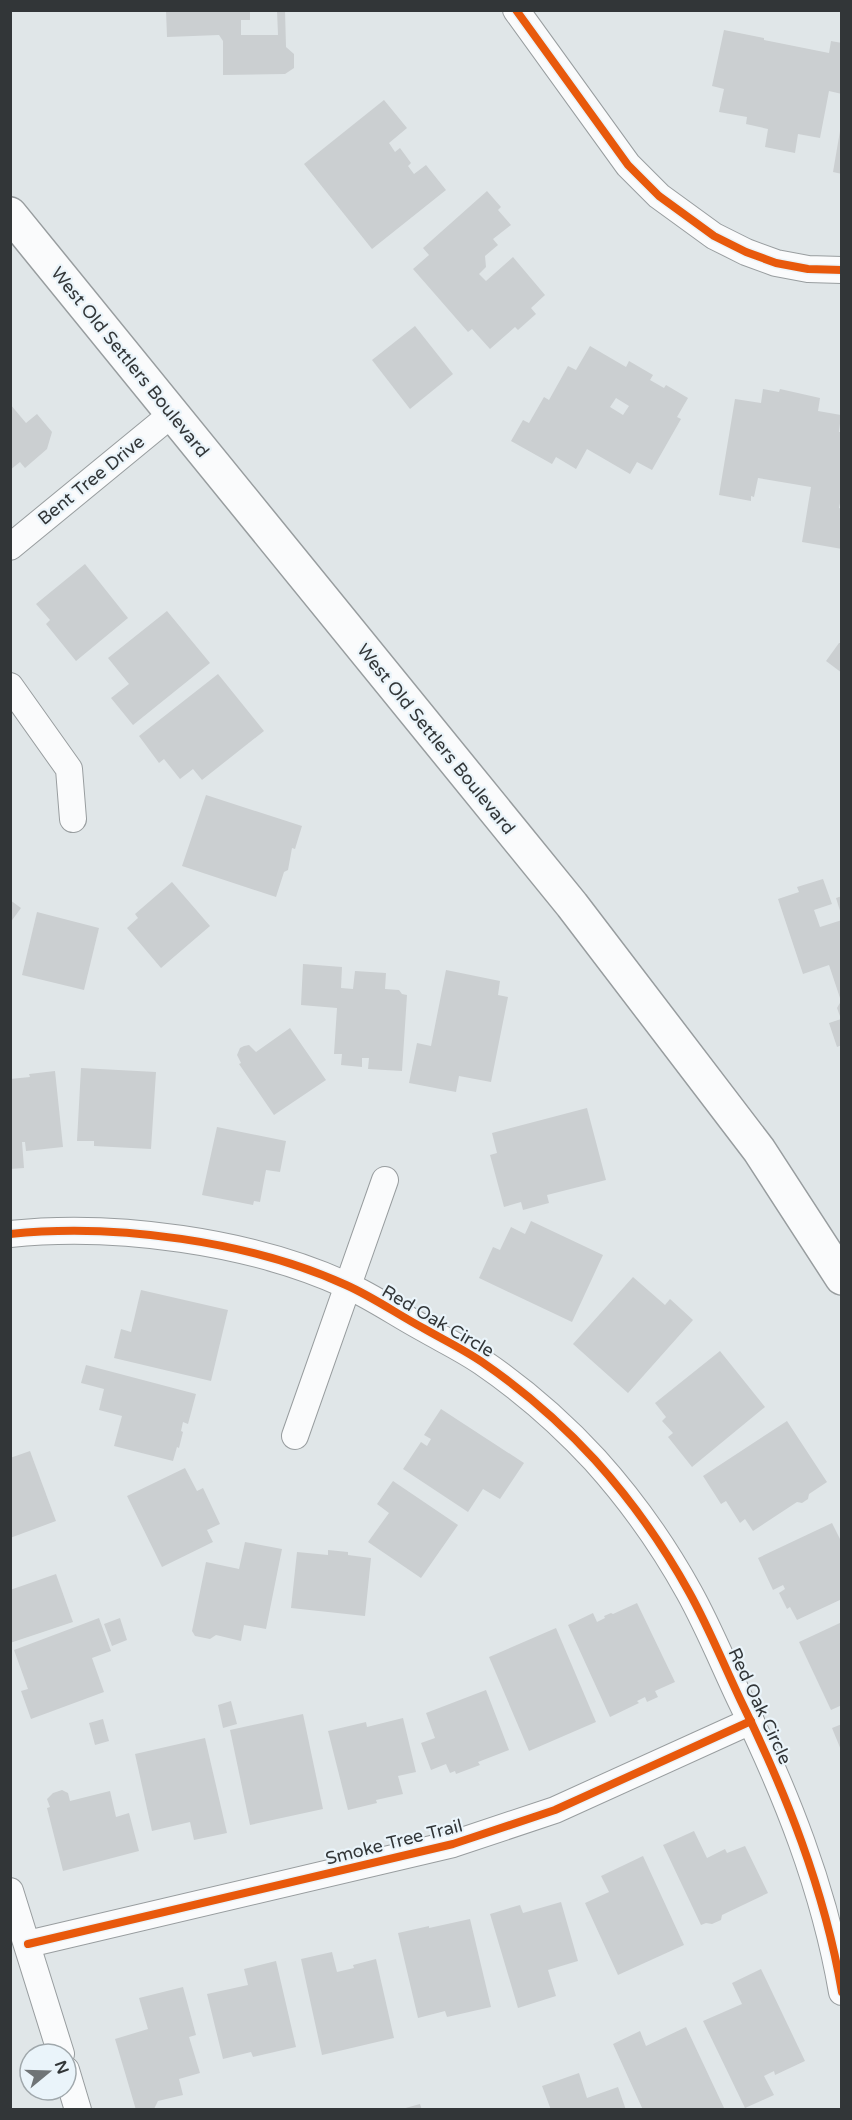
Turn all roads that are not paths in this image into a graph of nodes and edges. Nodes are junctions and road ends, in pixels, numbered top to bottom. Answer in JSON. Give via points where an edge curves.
{"nodes":[{"id":1,"x":516,"y":10,"type":"edge"},
{"id":2,"x":10,"y":214,"type":"edge"},
{"id":3,"x":842,"y":270,"type":"edge"},
{"id":4,"x":172,"y":414,"type":"junction"},
{"id":5,"x":10,"y":547,"type":"edge"},
{"id":6,"x":10,"y":686,"type":"edge"},
{"id":7,"x":73,"y":819,"type":"dead end"},
{"id":8,"x":385,"y":1180,"type":"dead end"},
{"id":9,"x":10,"y":1234,"type":"edge"},
{"id":10,"x":842,"y":1278,"type":"edge"},
{"id":11,"x":349,"y":1286,"type":"junction"},
{"id":12,"x":295,"y":1436,"type":"dead end"},
{"id":13,"x":751,"y":1721,"type":"junction"},
{"id":14,"x":10,"y":1891,"type":"edge"},
{"id":15,"x":28,"y":1944,"type":"junction"},
{"id":16,"x":842,"y":1992,"type":"edge"},
{"id":17,"x":57,"y":2042,"type":"edge"}],
"edges":[{"from":1,"to":3,"type":"street","via":[[628,165],[660,196],[714,236],[746,252],[808,269]]},
{"from":2,"to":4,"type":"main road","name":"West Old Settlers Boulevard"},
{"from":4,"to":5,"type":"street","name":"Bent Tree Drive"},
{"from":4,"to":10,"type":"main road","name":"West Old Settlers Boulevard","via":[[572,905],[759,1150]]},
{"from":6,"to":7,"type":"street","via":[[69,769]]},
{"from":8,"to":11,"type":"street"},
{"from":9,"to":11,"type":"street","name":"Red Oak Circle","via":[[90,1231],[171,1238],[273,1259]]},
{"from":11,"to":12,"type":"street"},
{"from":11,"to":13,"type":"street","name":"Red Oak Circle","via":[[480,1360],[560,1424],[595,1461],[661,1546],[689,1593]]},
{"from":13,"to":15,"type":"street","name":"Smoke Tree Trail","via":[[555,1810],[453,1844]]},
{"from":13,"to":16,"type":"street","name":"Red Oak Circle","via":[[787,1800],[815,1880]]},
{"from":14,"to":15,"type":"street"},
{"from":15,"to":17,"type":"street"}]}
